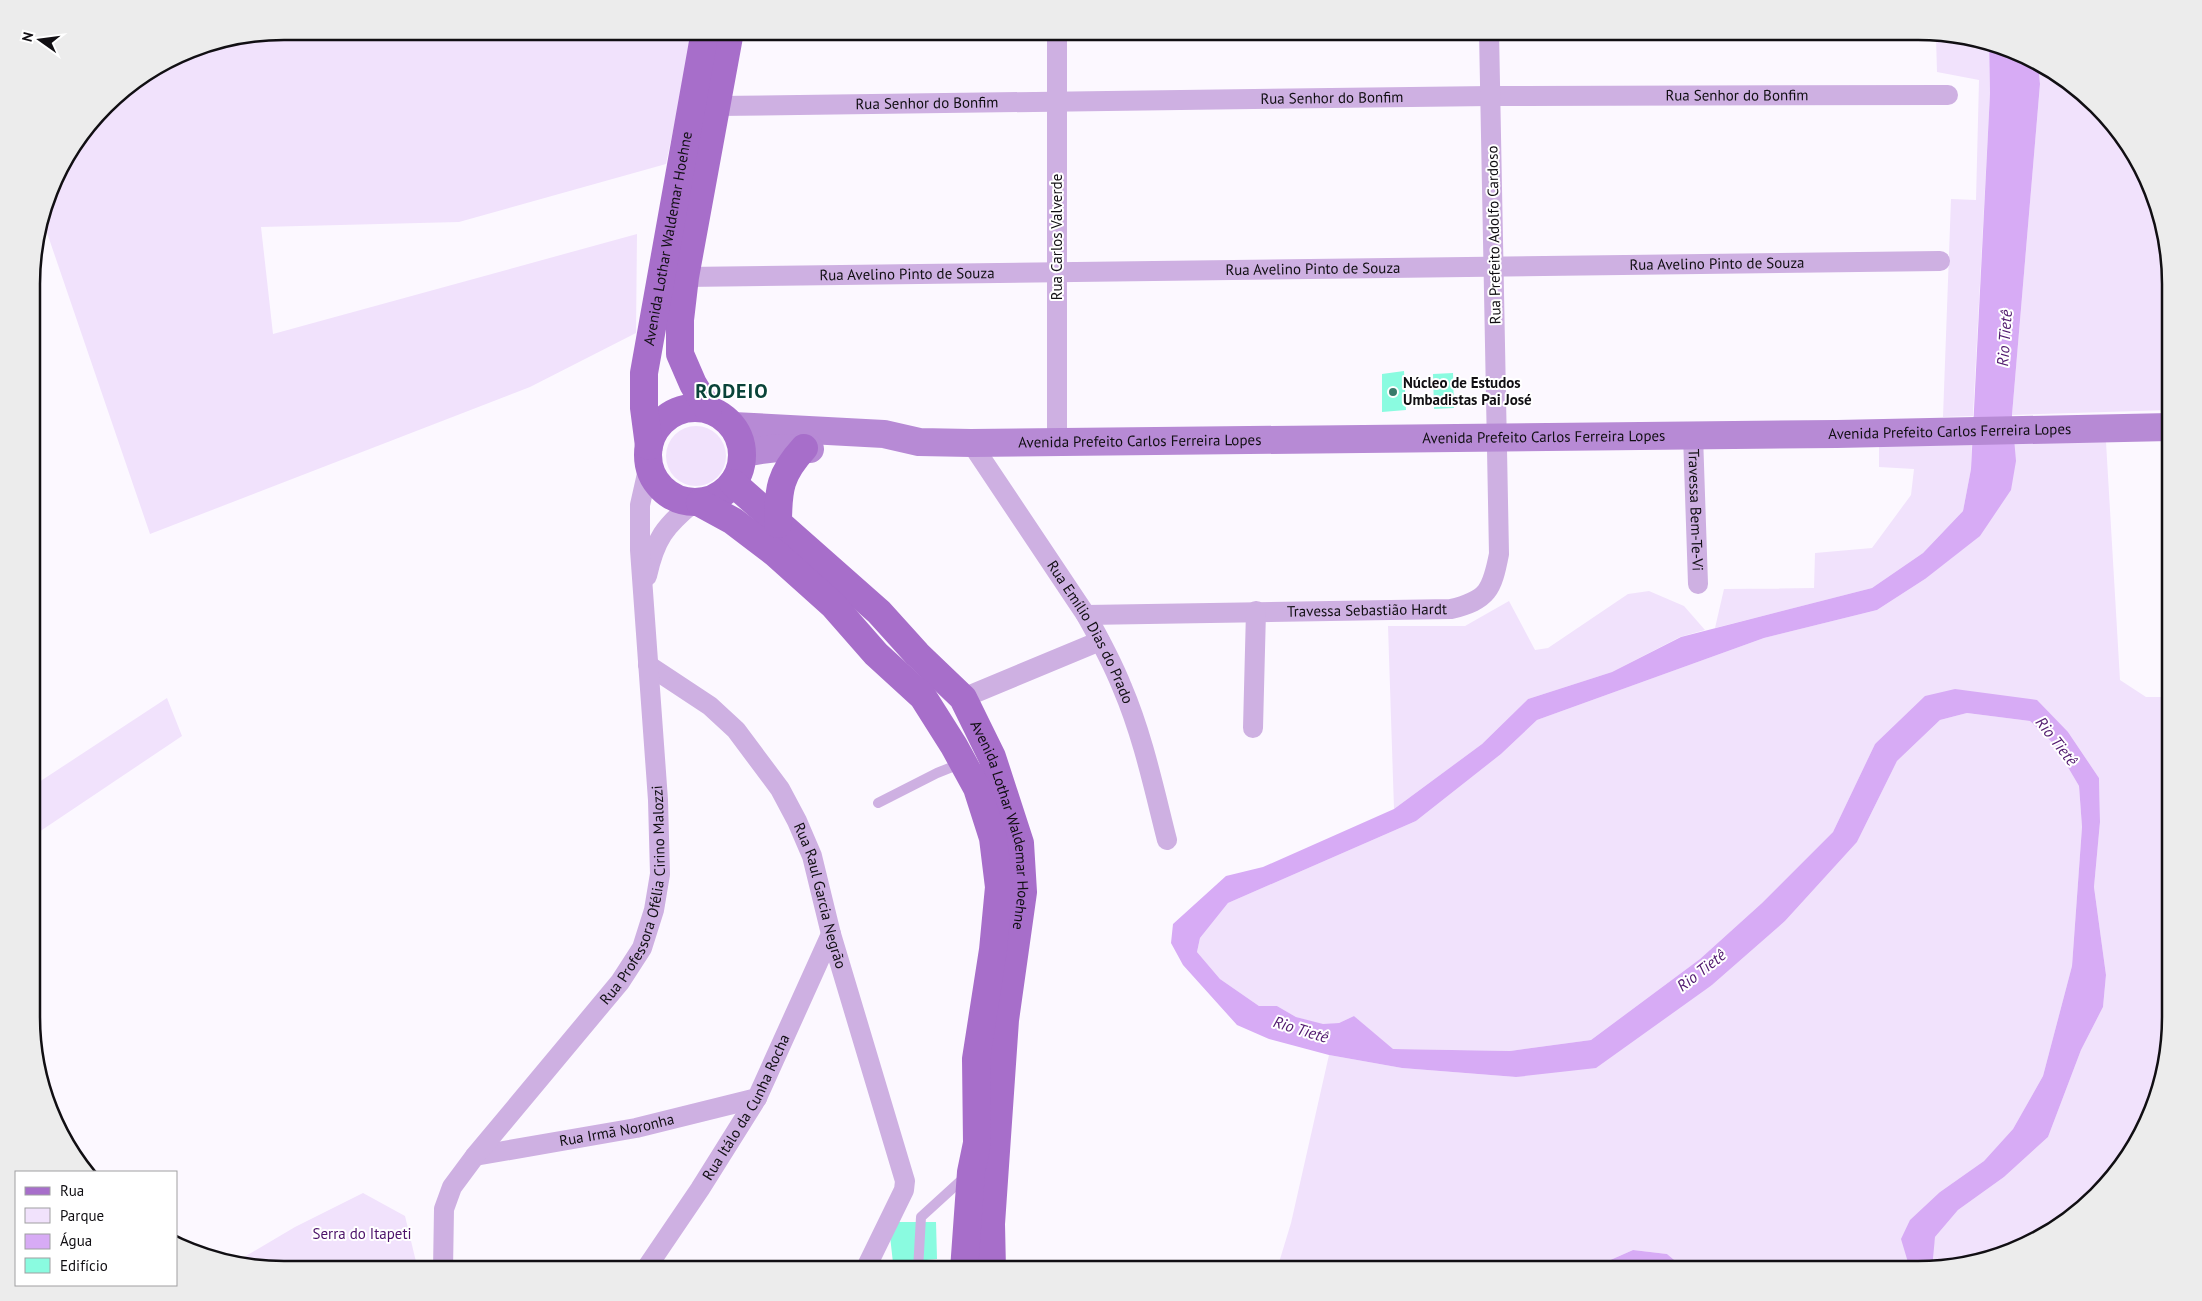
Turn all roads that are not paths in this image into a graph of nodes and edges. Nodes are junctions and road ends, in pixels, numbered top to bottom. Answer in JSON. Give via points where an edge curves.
{"nodes":[{"id":1,"x":703,"y":40,"type":"edge"},
{"id":2,"x":728,"y":40,"type":"edge"},
{"id":3,"x":1057,"y":40,"type":"edge"},
{"id":4,"x":1489,"y":40,"type":"edge"},
{"id":5,"x":1948,"y":95,"type":"dead end"},
{"id":6,"x":1491,"y":96,"type":"junction"},
{"id":7,"x":1056,"y":101,"type":"junction"},
{"id":8,"x":717,"y":106,"type":"junction"},
{"id":9,"x":1940,"y":261,"type":"dead end"},
{"id":10,"x":1495,"y":267,"type":"junction"},
{"id":11,"x":1058,"y":271,"type":"junction"},
{"id":12,"x":685,"y":277,"type":"junction"},
{"id":13,"x":708,"y":409,"type":"junction"},
{"id":14,"x":733,"y":426,"type":"junction"},
{"id":15,"x":2162,"y":428,"type":"edge"},
{"id":16,"x":1694,"y":435,"type":"junction"},
{"id":17,"x":1499,"y":438,"type":"junction"},
{"id":18,"x":919,"y":442,"type":"junction"},
{"id":19,"x":971,"y":443,"type":"junction"},
{"id":20,"x":1056,"y":443,"type":"junction"},
{"id":21,"x":804,"y":448,"type":"junction"},
{"id":22,"x":743,"y":454,"type":"junction"},
{"id":23,"x":649,"y":456,"type":"junction"},
{"id":24,"x":733,"y":484,"type":"junction"},
{"id":25,"x":696,"y":502,"type":"junction"},
{"id":26,"x":778,"y":524,"type":"junction"},
{"id":27,"x":1698,"y":584,"type":"dead end"},
{"id":28,"x":644,"y":595,"type":"junction"},
{"id":29,"x":1256,"y":611,"type":"junction"},
{"id":30,"x":1086,"y":615,"type":"junction"},
{"id":31,"x":1100,"y":641,"type":"junction"},
{"id":32,"x":648,"y":665,"type":"junction"},
{"id":33,"x":963,"y":698,"type":"junction"},
{"id":34,"x":1254,"y":728,"type":"dead end"},
{"id":35,"x":962,"y":763,"type":"junction"},
{"id":36,"x":878,"y":803,"type":"dead end"},
{"id":37,"x":1168,"y":840,"type":"dead end"},
{"id":38,"x":831,"y":934,"type":"junction"},
{"id":39,"x":756,"y":1098,"type":"junction"},
{"id":40,"x":475,"y":1156,"type":"junction"},
{"id":41,"x":971,"y":1172,"type":"junction"},
{"id":42,"x":443,"y":1261,"type":"edge"},
{"id":43,"x":652,"y":1261,"type":"edge"},
{"id":44,"x":868,"y":1261,"type":"edge"},
{"id":45,"x":919,"y":1261,"type":"edge"},
{"id":46,"x":965,"y":1261,"type":"edge"},
{"id":47,"x":992,"y":1261,"type":"edge"}],
"edges":[{"from":1,"to":23,"type":"main road","name":"Avenida Lothar Waldemar Hoehne","via":[[644,373]]},
{"from":2,"to":8,"type":"main road","name":"Avenida Lothar Waldemar Hoehne"},
{"from":3,"to":7,"type":"street","name":"Rua Carlos Valverde"},
{"from":4,"to":6,"type":"street","name":"Rua Prefeito Adolfo Cardoso"},
{"from":5,"to":6,"type":"street","name":"Rua Senhor do Bonfim"},
{"from":6,"to":7,"type":"street","name":"Rua Senhor do Bonfim"},
{"from":6,"to":10,"type":"street","name":"Rua Prefeito Adolfo Cardoso"},
{"from":7,"to":8,"type":"street","name":"Rua Senhor do Bonfim"},
{"from":7,"to":11,"type":"street","name":"Rua Carlos Valverde"},
{"from":8,"to":12,"type":"main road","name":"Avenida Lothar Waldemar Hoehne"},
{"from":9,"to":10,"type":"street","name":"Rua Avelino Pinto de Souza"},
{"from":10,"to":11,"type":"street","name":"Rua Avelino Pinto de Souza"},
{"from":10,"to":17,"type":"street","name":"Rua Prefeito Adolfo Cardoso"},
{"from":11,"to":12,"type":"street","name":"Rua Avelino Pinto de Souza"},
{"from":11,"to":20,"type":"street","name":"Rua Carlos Valverde"},
{"from":12,"to":13,"type":"main road","name":"Avenida Lothar Waldemar Hoehne","via":[[680,354]]},
{"from":13,"to":14,"type":"main road","via":[[722,415]]},
{"from":13,"to":23,"type":"main road","via":[[692,407],[664,419],[654,431]]},
{"from":14,"to":18,"type":"main road","name":"Avenida Prefeito Carlos Ferreira Lopes","via":[[884,434]]},
{"from":14,"to":22,"type":"main road"},
{"from":15,"to":16,"type":"main road","name":"Avenida Prefeito Carlos Ferreira Lopes"},
{"from":16,"to":17,"type":"main road","name":"Avenida Prefeito Carlos Ferreira Lopes"},
{"from":16,"to":27,"type":"street","name":"Travessa Bem-Te-Vi"},
{"from":17,"to":20,"type":"main road","name":"Avenida Prefeito Carlos Ferreira Lopes"},
{"from":17,"to":29,"type":"street","name":"Travessa Sebastião Hardt","via":[[1500,554],[1486,593],[1472,604],[1451,609]]},
{"from":18,"to":19,"type":"main road","name":"Avenida Prefeito Carlos Ferreira Lopes"},
{"from":18,"to":21,"type":"main road","name":"Avenida Prefeito Carlos Ferreira Lopes","via":[[853,452]]},
{"from":19,"to":20,"type":"main road","name":"Avenida Prefeito Carlos Ferreira Lopes"},
{"from":19,"to":30,"type":"street","name":"Rua Emílio Dias do Prado"},
{"from":21,"to":22,"type":"main road","name":"Avenida Prefeito Carlos Ferreira Lopes","via":[[758,449]]},
{"from":21,"to":26,"type":"main road","via":[[789,464],[780,484]]},
{"from":22,"to":24,"type":"main road","via":[[742,466]]},
{"from":23,"to":25,"type":"main road","via":[[654,480],[665,492],[678,499]]},
{"from":23,"to":28,"type":"street","name":"Rua Professora Ofélia Cirino Malozzi","via":[[640,505]]},
{"from":24,"to":25,"type":"main road","via":[[718,497]]},
{"from":24,"to":26,"type":"main road","name":"Avenida Lothar Waldemar Hoehne"},
{"from":25,"to":28,"type":"street","via":[[674,518],[658,539]]},
{"from":25,"to":35,"type":"main road","name":"Avenida Lothar Waldemar Hoehne","via":[[733,521],[761,542],[833,605],[876,654],[923,697]]},
{"from":26,"to":33,"type":"main road","name":"Avenida Lothar Waldemar Hoehne","via":[[879,612]]},
{"from":28,"to":32,"type":"street","name":"Rua Professora Ofélia Cirino Malozzi"},
{"from":29,"to":30,"type":"street","name":"Travessa Sebastião Hardt"},
{"from":29,"to":34,"type":"street"},
{"from":30,"to":31,"type":"street","name":"Rua Emílio Dias do Prado"},
{"from":31,"to":33,"type":"street"},
{"from":31,"to":37,"type":"street","name":"Rua Emílio Dias do Prado","via":[[1122,687],[1140,738]]},
{"from":32,"to":38,"type":"street","name":"Rua Raul Garcia Negrão","via":[[710,706],[736,730],[780,789],[812,856]]},
{"from":32,"to":40,"type":"street","name":"Rua Professora Ofélia Cirino Malozzi","via":[[660,874],[654,910],[642,948],[620,982]]},
{"from":33,"to":47,"type":"main road","name":"Avenida Lothar Waldemar Hoehne","via":[[992,757],[1020,843],[1023,892],[1005,1020],[991,1224]]},
{"from":35,"to":36,"type":"lane"},
{"from":35,"to":41,"type":"main road","name":"Avenida Lothar Waldemar Hoehne","via":[[977,788],[993,838],[999,887],[976,1060],[977,1143]]},
{"from":38,"to":39,"type":"street","name":"Rua Itálo da Cunha Rocha"},
{"from":38,"to":44,"type":"street","name":"Rua Raul Garcia Negrão","via":[[905,1181],[904,1190]]},
{"from":39,"to":40,"type":"street","name":"Rua Irmã Noronha","via":[[636,1128]]},
{"from":39,"to":43,"type":"street","name":"Rua Itálo da Cunha Rocha"},
{"from":40,"to":42,"type":"street","name":"Rua Professora Ofélia Cirino Malozzi","via":[[446,1198]]},
{"from":41,"to":45,"type":"lane","via":[[921,1217]]},
{"from":41,"to":46,"type":"main road","name":"Avenida Lothar Waldemar Hoehne"}]}
